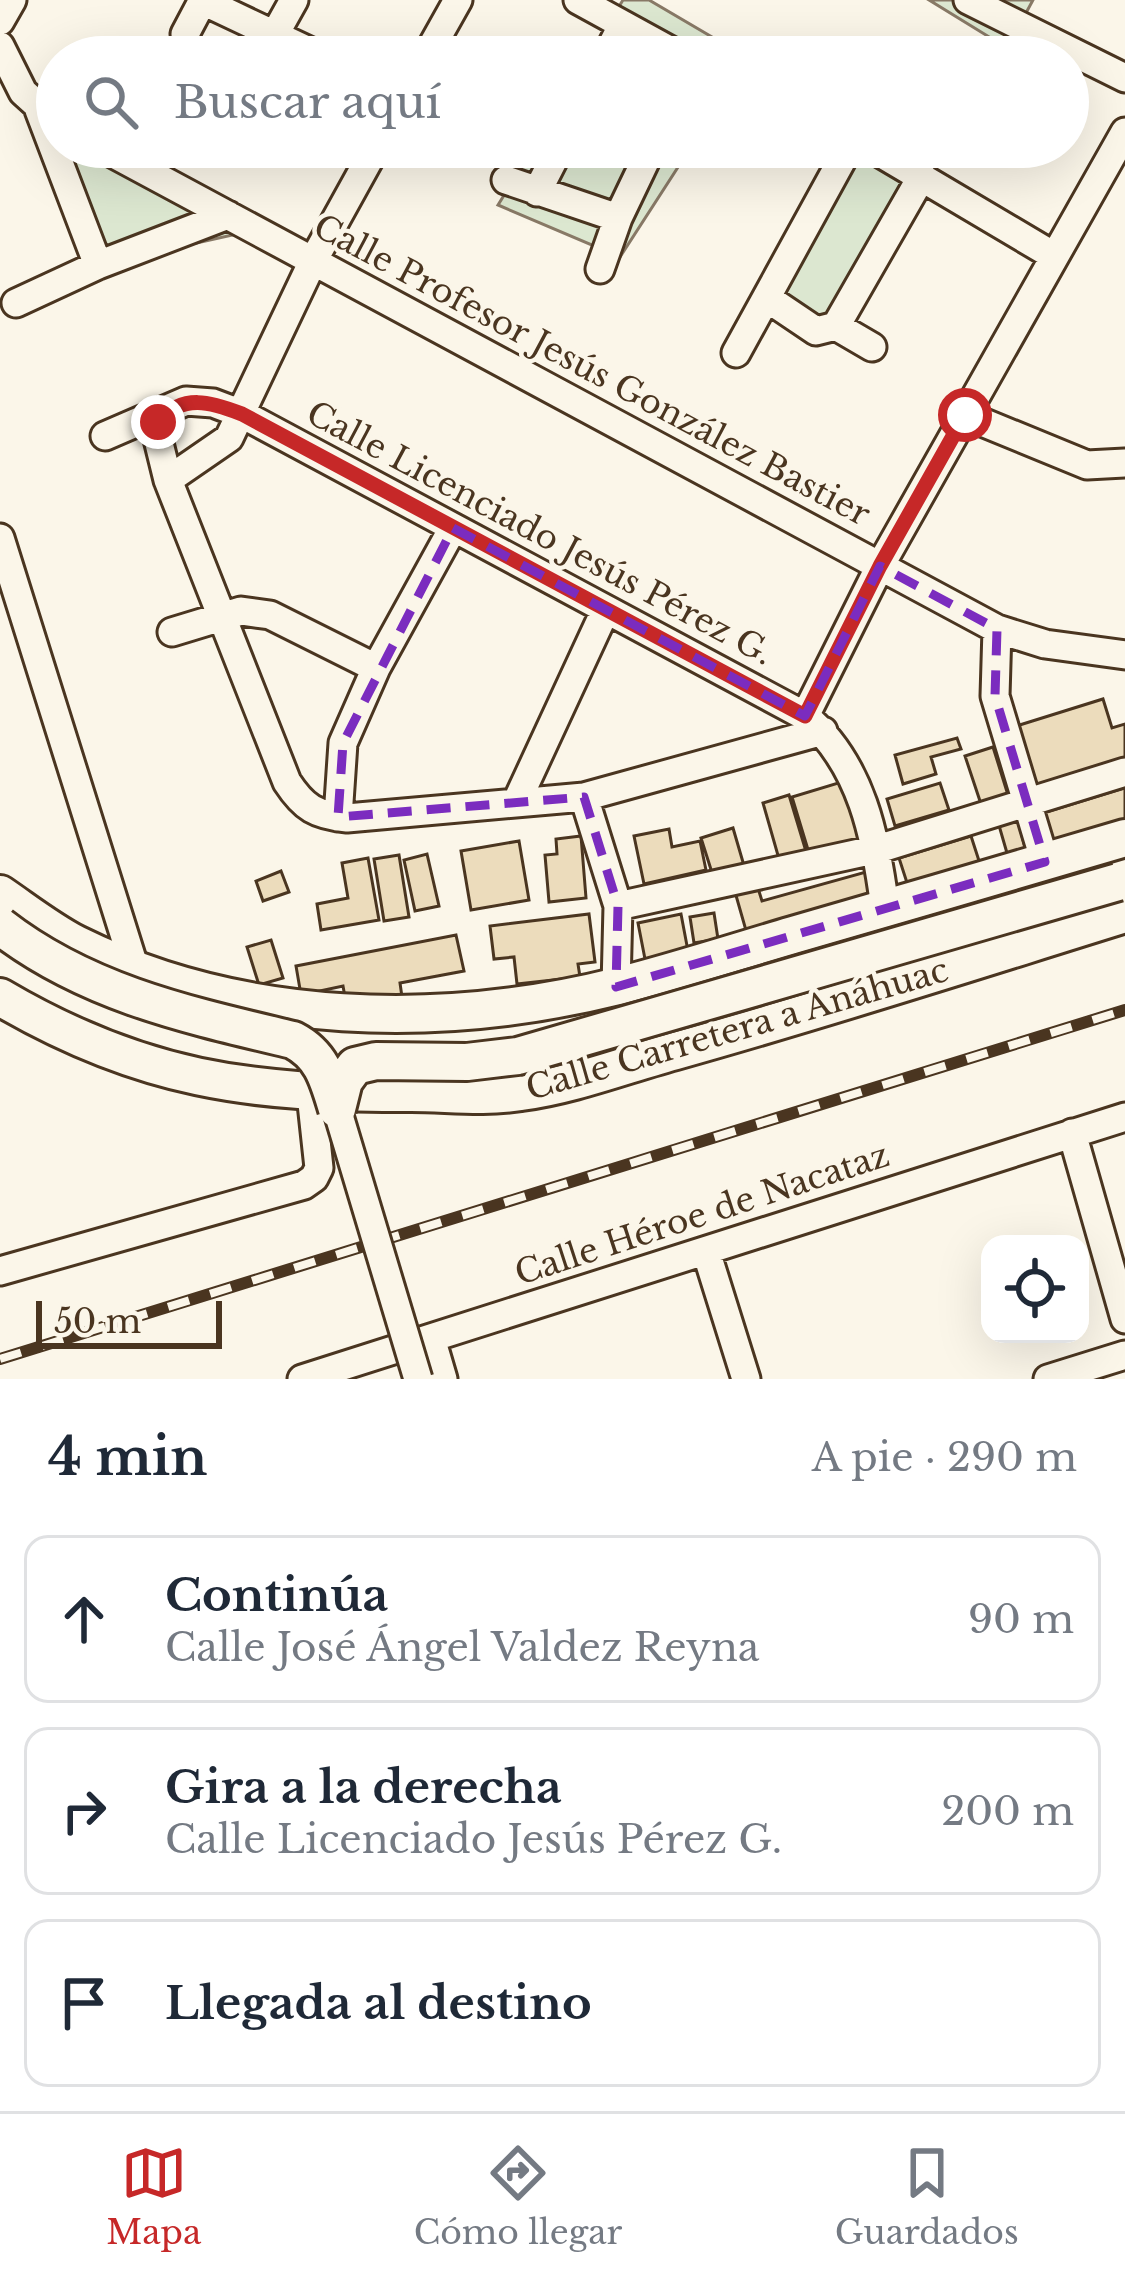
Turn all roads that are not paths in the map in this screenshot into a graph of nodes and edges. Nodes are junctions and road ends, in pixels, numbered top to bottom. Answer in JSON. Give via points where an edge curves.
{"nodes":[{"id":1,"x":12,"y":0,"type":"edge"},
{"id":2,"x":203,"y":0,"type":"edge"},
{"id":3,"x":294,"y":0,"type":"edge"},
{"id":4,"x":458,"y":0,"type":"edge"},
{"id":5,"x":578,"y":0,"type":"edge"},
{"id":6,"x":968,"y":0,"type":"edge"},
{"id":7,"x":1021,"y":12,"type":"edge"},
{"id":8,"x":0,"y":21,"type":"edge"},
{"id":9,"x":622,"y":26,"type":"junction"},
{"id":10,"x":185,"y":34,"type":"dead end"},
{"id":11,"x":275,"y":34,"type":"junction"},
{"id":12,"x":279,"y":36,"type":"edge"},
{"id":13,"x":438,"y":36,"type":"edge"},
{"id":14,"x":617,"y":36,"type":"edge"},
{"id":15,"x":641,"y":36,"type":"edge"},
{"id":16,"x":1059,"y":36,"type":"edge"},
{"id":17,"x":1,"y":52,"type":"edge"},
{"id":18,"x":1089,"y":55,"type":"edge"},
{"id":19,"x":1125,"y":78,"type":"edge"},
{"id":20,"x":36,"y":104,"type":"edge"},
{"id":21,"x":1125,"y":132,"type":"edge"},
{"id":22,"x":65,"y":168,"type":"edge"},
{"id":23,"x":140,"y":168,"type":"edge"},
{"id":24,"x":364,"y":168,"type":"edge"},
{"id":25,"x":549,"y":168,"type":"edge"},
{"id":26,"x":642,"y":168,"type":"edge"},
{"id":27,"x":838,"y":168,"type":"edge"},
{"id":28,"x":908,"y":168,"type":"edge"},
{"id":29,"x":922,"y":176,"type":"junction"},
{"id":30,"x":506,"y":181,"type":"dead end"},
{"id":31,"x":537,"y":192,"type":"junction"},
{"id":32,"x":228,"y":215,"type":"junction"},
{"id":33,"x":617,"y":218,"type":"junction"},
{"id":34,"x":1054,"y":256,"type":"junction"},
{"id":35,"x":313,"y":261,"type":"junction"},
{"id":36,"x":98,"y":265,"type":"junction"},
{"id":37,"x":601,"y":269,"type":"dead end"},
{"id":38,"x":767,"y":298,"type":"junction"},
{"id":39,"x":16,"y":303,"type":"dead end"},
{"id":40,"x":836,"y":326,"type":"junction"},
{"id":41,"x":872,"y":346,"type":"dead end"},
{"id":42,"x":736,"y":353,"type":"dead end"},
{"id":43,"x":167,"y":411,"type":"junction"},
{"id":44,"x":242,"y":414,"type":"junction"},
{"id":45,"x":965,"y":415,"type":"junction"},
{"id":46,"x":105,"y":436,"type":"dead end"},
{"id":47,"x":1125,"y":464,"type":"edge"},
{"id":48,"x":167,"y":480,"type":"junction"},
{"id":49,"x":453,"y":528,"type":"junction"},
{"id":50,"x":0,"y":538,"type":"edge"},
{"id":51,"x":880,"y":566,"type":"junction"},
{"id":52,"x":605,"y":611,"type":"junction"},
{"id":53,"x":221,"y":615,"type":"junction"},
{"id":54,"x":997,"y":629,"type":"junction"},
{"id":55,"x":172,"y":632,"type":"dead end"},
{"id":56,"x":1125,"y":656,"type":"edge"},
{"id":57,"x":376,"y":668,"type":"junction"},
{"id":58,"x":814,"y":723,"type":"junction"},
{"id":59,"x":1125,"y":772,"type":"edge"},
{"id":60,"x":584,"y":797,"type":"junction"},
{"id":61,"x":517,"y":801,"type":"junction"},
{"id":62,"x":1026,"y":802,"type":"junction"},
{"id":63,"x":338,"y":818,"type":"junction"},
{"id":64,"x":1125,"y":838,"type":"edge"},
{"id":65,"x":878,"y":849,"type":"junction"},
{"id":66,"x":1045,"y":862,"type":"junction"},
{"id":67,"x":1123,"y":892,"type":"edge"},
{"id":68,"x":0,"y":894,"type":"edge"},
{"id":69,"x":618,"y":906,"type":"junction"},
{"id":70,"x":885,"y":908,"type":"junction"},
{"id":71,"x":0,"y":926,"type":"edge"},
{"id":72,"x":0,"y":951,"type":"edge"},
{"id":73,"x":135,"y":969,"type":"junction"},
{"id":74,"x":616,"y":987,"type":"junction"},
{"id":75,"x":0,"y":997,"type":"edge"},
{"id":76,"x":310,"y":1009,"type":"junction"},
{"id":77,"x":324,"y":1101,"type":"junction"},
{"id":78,"x":1125,"y":1117,"type":"edge"},
{"id":79,"x":1072,"y":1133,"type":"junction"},
{"id":80,"x":706,"y":1251,"type":"junction"},
{"id":81,"x":0,"y":1271,"type":"edge"},
{"id":82,"x":1125,"y":1319,"type":"edge"},
{"id":83,"x":431,"y":1339,"type":"junction"},
{"id":84,"x":1125,"y":1355,"type":"edge"},
{"id":85,"x":383,"y":1366,"type":"edge"},
{"id":86,"x":302,"y":1379,"type":"edge"},
{"id":87,"x":418,"y":1379,"type":"edge"},
{"id":88,"x":443,"y":1379,"type":"edge"},
{"id":89,"x":746,"y":1379,"type":"edge"},
{"id":90,"x":1048,"y":1379,"type":"edge"}],
"edges":[{"from":1,"to":8,"type":"street"},
{"from":2,"to":10,"type":"street"},
{"from":2,"to":11,"type":"street"},
{"from":3,"to":11,"type":"street"},
{"from":4,"to":13,"type":"street"},
{"from":5,"to":9,"type":"street"},
{"from":6,"to":7,"type":"street"},
{"from":7,"to":16,"type":"street"},
{"from":9,"to":14,"type":"street"},
{"from":9,"to":15,"type":"street"},
{"from":11,"to":12,"type":"street"},
{"from":17,"to":20,"type":"street"},
{"from":18,"to":19,"type":"street"},
{"from":21,"to":34,"type":"street"},
{"from":22,"to":36,"type":"street"},
{"from":23,"to":32,"type":"street","name":"Calle Profesor Jesús González Bastier"},
{"from":24,"to":35,"type":"street"},
{"from":25,"to":31,"type":"street"},
{"from":26,"to":33,"type":"street"},
{"from":27,"to":38,"type":"street"},
{"from":28,"to":29,"type":"street"},
{"from":29,"to":34,"type":"street"},
{"from":29,"to":40,"type":"street"},
{"from":30,"to":31,"type":"street"},
{"from":31,"to":33,"type":"street"},
{"from":32,"to":35,"type":"street","name":"Calle Profesor Jesús González Bastier"},
{"from":32,"to":36,"type":"street"},
{"from":33,"to":37,"type":"street"},
{"from":34,"to":45,"type":"street"},
{"from":35,"to":44,"type":"street"},
{"from":35,"to":51,"type":"street","name":"Calle Profesor Jesús González Bastier"},
{"from":36,"to":39,"type":"street"},
{"from":38,"to":40,"type":"street","via":[[816,331]]},
{"from":38,"to":42,"type":"street"},
{"from":40,"to":41,"type":"street"},
{"from":43,"to":44,"type":"street","name":"Calle Licenciado Jesús Pérez G.","via":[[186,401]]},
{"from":43,"to":46,"type":"street","name":"Calle Licenciado Jesús Pérez G."},
{"from":43,"to":48,"type":"street","via":[[156,430]]},
{"from":44,"to":48,"type":"street","via":[[229,438]]},
{"from":44,"to":49,"type":"street","name":"Calle Licenciado Jesús Pérez G."},
{"from":45,"to":47,"type":"street","via":[[1087,465]]},
{"from":45,"to":51,"type":"street"},
{"from":48,"to":53,"type":"street"},
{"from":49,"to":52,"type":"street","name":"Calle Licenciado Jesús Pérez G."},
{"from":49,"to":57,"type":"street"},
{"from":50,"to":73,"type":"street"},
{"from":51,"to":54,"type":"street","name":"Calle Profesor Jesús González Bastier"},
{"from":51,"to":58,"type":"street"},
{"from":52,"to":58,"type":"street","name":"Calle Licenciado Jesús Pérez G."},
{"from":52,"to":61,"type":"street"},
{"from":53,"to":55,"type":"street"},
{"from":53,"to":57,"type":"street","via":[[270,615]]},
{"from":53,"to":63,"type":"street","via":[[287,782],[302,804]]},
{"from":54,"to":56,"type":"street","name":"Calle Profesor Jesús González Bastier"},
{"from":54,"to":62,"type":"street","via":[[995,696]]},
{"from":57,"to":63,"type":"street","via":[[343,743]]},
{"from":58,"to":60,"type":"street"},
{"from":58,"to":65,"type":"street","via":[[849,767]]},
{"from":59,"to":62,"type":"street"},
{"from":60,"to":61,"type":"street"},
{"from":60,"to":69,"type":"street"},
{"from":61,"to":63,"type":"street"},
{"from":62,"to":65,"type":"street"},
{"from":62,"to":66,"type":"street"},
{"from":64,"to":66,"type":"main road"},
{"from":65,"to":69,"type":"street"},
{"from":65,"to":70,"type":"street"},
{"from":66,"to":70,"type":"main road"},
{"from":67,"to":77,"type":"main road","bridge":true,"via":[[518,1056],[355,1066]]},
{"from":68,"to":73,"type":"main road","via":[[73,942]]},
{"from":69,"to":74,"type":"street"},
{"from":70,"to":74,"type":"main road"},
{"from":71,"to":77,"type":"main road","bridge":true,"via":[[118,994],[307,1047],[326,1070]]},
{"from":72,"to":77,"type":"main road","via":[[81,996],[278,1053],[308,1073]]},
{"from":73,"to":76,"type":"main road","via":[[216,994]]},
{"from":74,"to":76,"type":"main road","via":[[425,1012]]},
{"from":75,"to":77,"type":"main road","via":[[139,1064]]},
{"from":76,"to":77,"type":"street"},
{"from":77,"to":81,"type":"street","via":[[319,1168],[304,1185]]},
{"from":77,"to":87,"type":"street","bridge":true},
{"from":78,"to":79,"type":"street","name":"Calle Héroe de Nacataz"},
{"from":79,"to":80,"type":"street","name":"Calle Héroe de Nacataz"},
{"from":79,"to":82,"type":"street"},
{"from":80,"to":83,"type":"street","name":"Calle Héroe de Nacataz"},
{"from":80,"to":89,"type":"street"},
{"from":83,"to":85,"type":"street","name":"Calle Héroe de Nacataz"},
{"from":83,"to":88,"type":"street"},
{"from":84,"to":90,"type":"street"},
{"from":85,"to":86,"type":"street","name":"Calle Héroe de Nacataz"}]}
